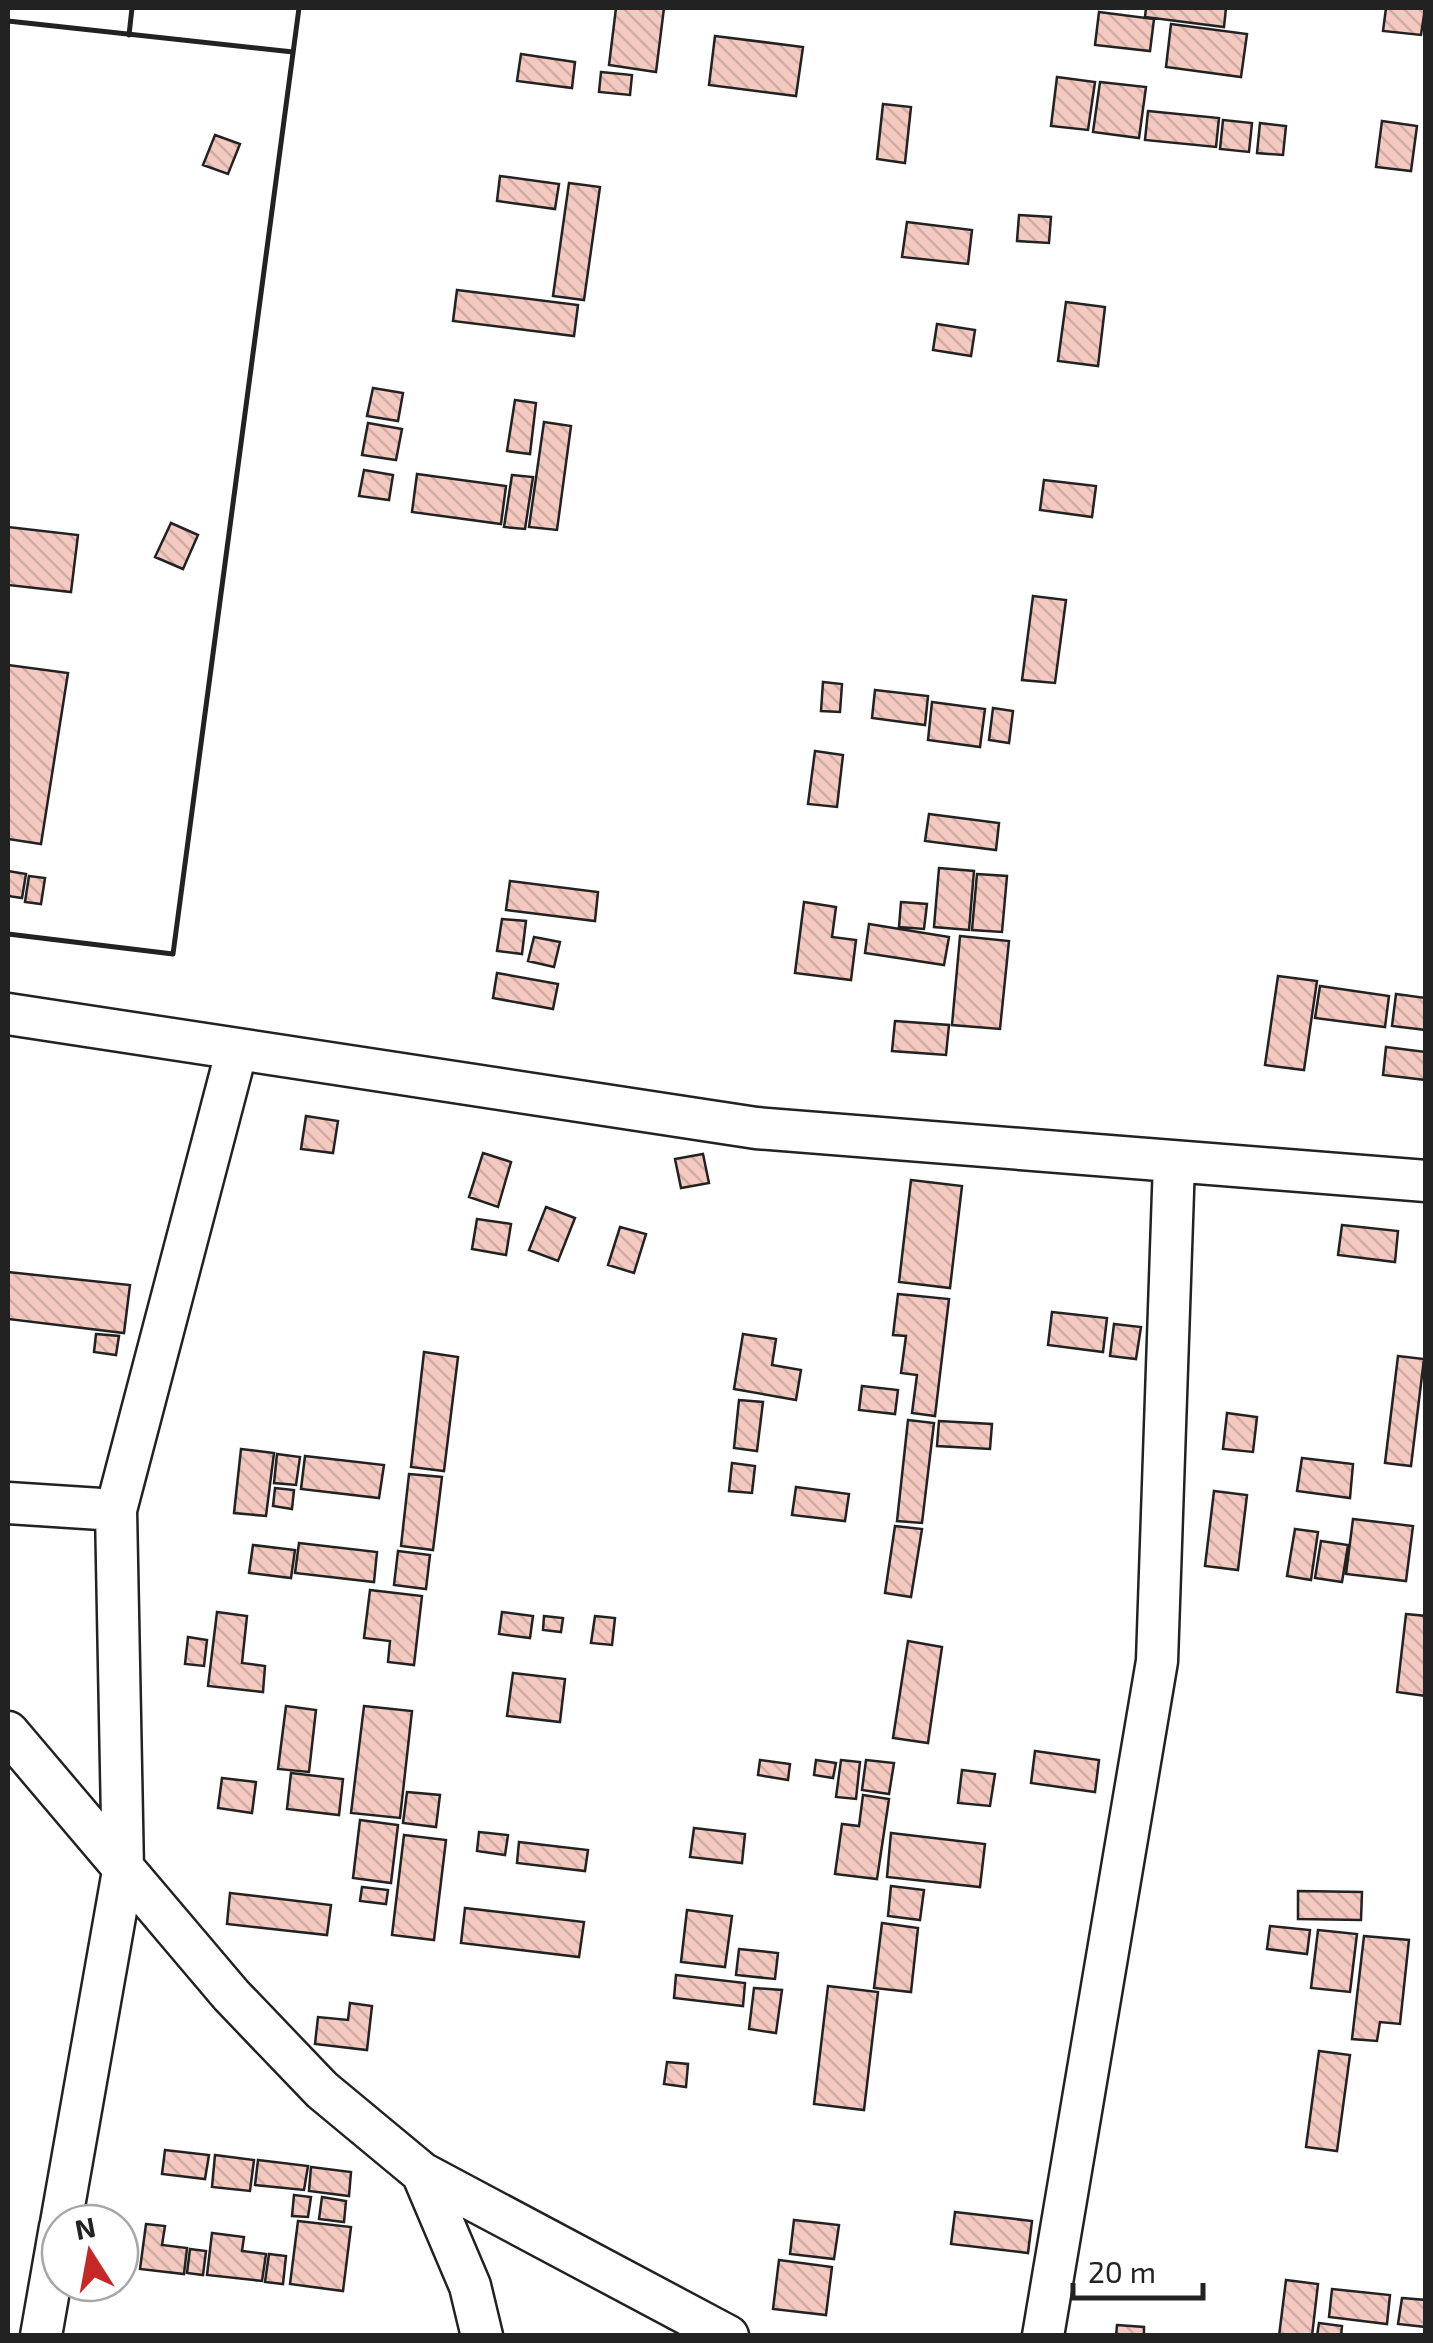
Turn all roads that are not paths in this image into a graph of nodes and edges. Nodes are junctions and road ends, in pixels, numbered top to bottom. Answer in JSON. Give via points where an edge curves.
{"nodes":[{"id":1,"x":8,"y":1014,"type":"edge"},
{"id":2,"x":237,"y":1049,"type":"junction"},
{"id":3,"x":1174,"y":1162,"type":"junction"},
{"id":4,"x":1426,"y":1182,"type":"edge"},
{"id":5,"x":8,"y":1503,"type":"edge"},
{"id":6,"x":116,"y":1510,"type":"junction"},
{"id":7,"x":8,"y":1732,"type":"edge"},
{"id":8,"x":123,"y":1871,"type":"junction"},
{"id":9,"x":422,"y":2172,"type":"junction"},
{"id":10,"x":64,"y":2203,"type":"edge"},
{"id":11,"x":47,"y":2303,"type":"edge"},
{"id":12,"x":41,"y":2336,"type":"edge"},
{"id":13,"x":482,"y":2336,"type":"edge"},
{"id":14,"x":728,"y":2336,"type":"edge"},
{"id":15,"x":1042,"y":2336,"type":"edge"}],
"edges":[{"from":1,"to":2,"type":"street"},
{"from":2,"to":3,"type":"street","via":[[756,1128]]},
{"from":2,"to":6,"type":"street"},
{"from":3,"to":4,"type":"street"},
{"from":3,"to":15,"type":"street","via":[[1158,1661]]},
{"from":5,"to":6,"type":"street"},
{"from":6,"to":8,"type":"street"},
{"from":7,"to":8,"type":"street"},
{"from":8,"to":9,"type":"street","via":[[322,2090]]},
{"from":8,"to":10,"type":"street"},
{"from":9,"to":13,"type":"street","via":[[470,2286]]},
{"from":9,"to":14,"type":"street"},
{"from":11,"to":12,"type":"street"}]}
